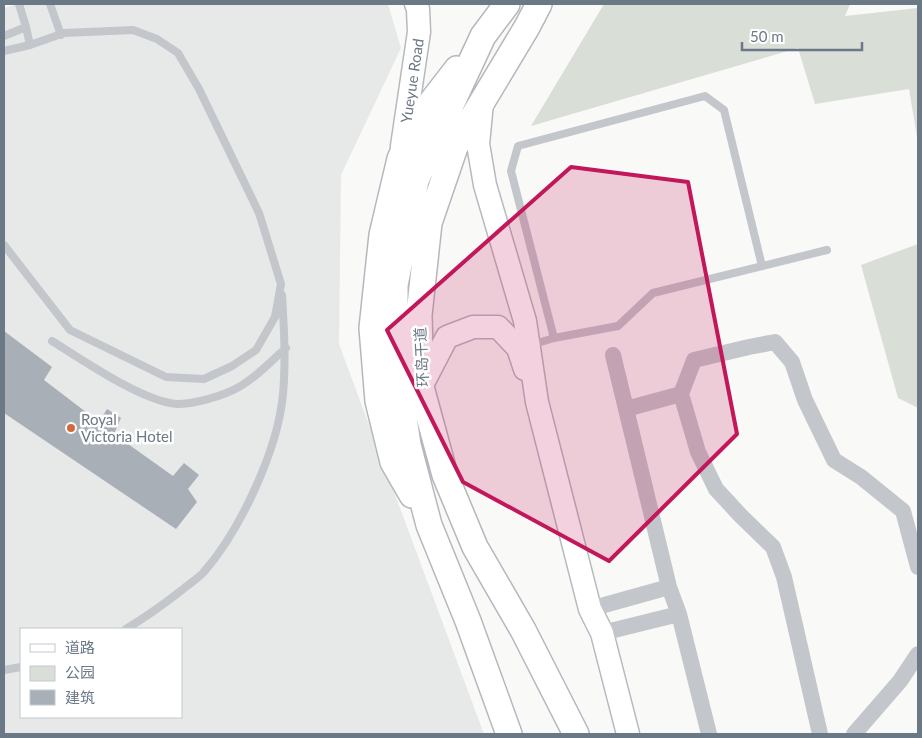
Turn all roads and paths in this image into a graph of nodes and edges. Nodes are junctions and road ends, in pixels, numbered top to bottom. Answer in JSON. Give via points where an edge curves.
{"nodes":[{"id":1,"x":19,"y":4,"type":"edge"},
{"id":2,"x":50,"y":4,"type":"edge"},
{"id":3,"x":416,"y":4,"type":"edge"},
{"id":4,"x":507,"y":4,"type":"edge"},
{"id":5,"x":539,"y":4,"type":"edge"},
{"id":6,"x":26,"y":27,"type":"junction"},
{"id":7,"x":61,"y":35,"type":"junction"},
{"id":8,"x":4,"y":36,"type":"edge"},
{"id":9,"x":483,"y":36,"type":"junction"},
{"id":10,"x":30,"y":45,"type":"junction"},
{"id":11,"x":4,"y":51,"type":"edge"},
{"id":12,"x":482,"y":103,"type":"junction"},
{"id":13,"x":400,"y":159,"type":"junction"},
{"id":14,"x":4,"y":245,"type":"edge"},
{"id":15,"x":828,"y":250,"type":"dead end"},
{"id":16,"x":762,"y":266,"type":"junction"},
{"id":17,"x":281,"y":284,"type":"junction"},
{"id":18,"x":554,"y":338,"type":"junction"},
{"id":19,"x":52,"y":340,"type":"dead end"},
{"id":20,"x":529,"y":346,"type":"junction"},
{"id":21,"x":286,"y":348,"type":"junction"},
{"id":22,"x":613,"y":355,"type":"dead end"},
{"id":23,"x":421,"y":387,"type":"junction"},
{"id":24,"x":681,"y":394,"type":"junction"},
{"id":25,"x":537,"y":402,"type":"junction"},
{"id":26,"x":626,"y":408,"type":"junction"},
{"id":27,"x":429,"y":525,"type":"junction"},
{"id":28,"x":918,"y":567,"type":"edge"},
{"id":29,"x":670,"y":587,"type":"junction"},
{"id":30,"x":590,"y":609,"type":"junction"},
{"id":31,"x":679,"y":614,"type":"junction"},
{"id":32,"x":128,"y":628,"type":"edge"},
{"id":33,"x":602,"y":634,"type":"junction"},
{"id":34,"x":918,"y":654,"type":"edge"},
{"id":35,"x":20,"y":667,"type":"edge"},
{"id":36,"x":4,"y":670,"type":"edge"},
{"id":37,"x":509,"y":734,"type":"edge"},
{"id":38,"x":576,"y":734,"type":"edge"},
{"id":39,"x":628,"y":734,"type":"edge"},
{"id":40,"x":709,"y":734,"type":"edge"},
{"id":41,"x":820,"y":734,"type":"edge"},
{"id":42,"x":854,"y":734,"type":"edge"}],
"edges":[{"from":1,"to":6,"type":"lane"},
{"from":2,"to":7,"type":"lane"},
{"from":3,"to":13,"type":"main road","name":"Yueyue Road","via":[[418,32]]},
{"from":4,"to":9,"type":"main road","name":"环岛干道"},
{"from":5,"to":12,"type":"main road","name":"环岛干道"},
{"from":6,"to":8,"type":"lane"},
{"from":6,"to":10,"type":"lane"},
{"from":7,"to":10,"type":"lane"},
{"from":7,"to":17,"type":"lane","via":[[133,30],[157,39],[178,53],[259,213]]},
{"from":9,"to":13,"type":"main road","via":[[416,122]]},
{"from":9,"to":27,"type":"main road","name":"环岛干道","via":[[416,180],[395,285],[395,356],[408,445]]},
{"from":10,"to":11,"type":"lane"},
{"from":12,"to":20,"type":"main road","via":[[478,144],[485,185],[525,321]]},
{"from":12,"to":23,"type":"main road","name":"环岛干道","via":[[455,147],[429,223],[419,315]]},
{"from":13,"to":27,"type":"main road","via":[[382,235],[372,328],[378,401],[393,462]]},
{"from":14,"to":17,"type":"lane","via":[[70,330],[166,377],[204,379],[256,350],[275,317]]},
{"from":15,"to":16,"type":"lane"},
{"from":16,"to":18,"type":"lane","via":[[653,293],[618,326]]},
{"from":16,"to":18,"type":"lane","via":[[724,110],[705,96],[518,146],[511,171]]},
{"from":17,"to":21,"type":"lane"},
{"from":18,"to":20,"type":"lane"},
{"from":19,"to":21,"type":"lane","via":[[147,396],[177,404],[212,398],[239,387]]},
{"from":20,"to":25,"type":"main road"},
{"from":21,"to":32,"type":"lane","via":[[283,396],[274,440],[234,531],[202,574],[156,611]]},
{"from":22,"to":26,"type":"street"},
{"from":23,"to":25,"type":"main road","via":[[447,337],[473,327],[498,327],[518,348]]},
{"from":23,"to":38,"type":"main road","name":"环岛干道","via":[[445,475],[475,547]]},
{"from":24,"to":26,"type":"street"},
{"from":24,"to":28,"type":"street","via":[[694,360],[775,342],[792,362],[805,400],[834,460],[903,511]]},
{"from":24,"to":41,"type":"street","via":[[698,452],[716,489],[773,548],[784,577]]},
{"from":25,"to":30,"type":"main road"},
{"from":26,"to":29,"type":"street"},
{"from":27,"to":37,"type":"main road","name":"环岛干道"},
{"from":29,"to":30,"type":"street"},
{"from":29,"to":31,"type":"street"},
{"from":30,"to":33,"type":"main road"},
{"from":31,"to":33,"type":"street"},
{"from":31,"to":40,"type":"street"},
{"from":33,"to":39,"type":"main road"},
{"from":34,"to":42,"type":"street"},
{"from":35,"to":36,"type":"lane"}]}
